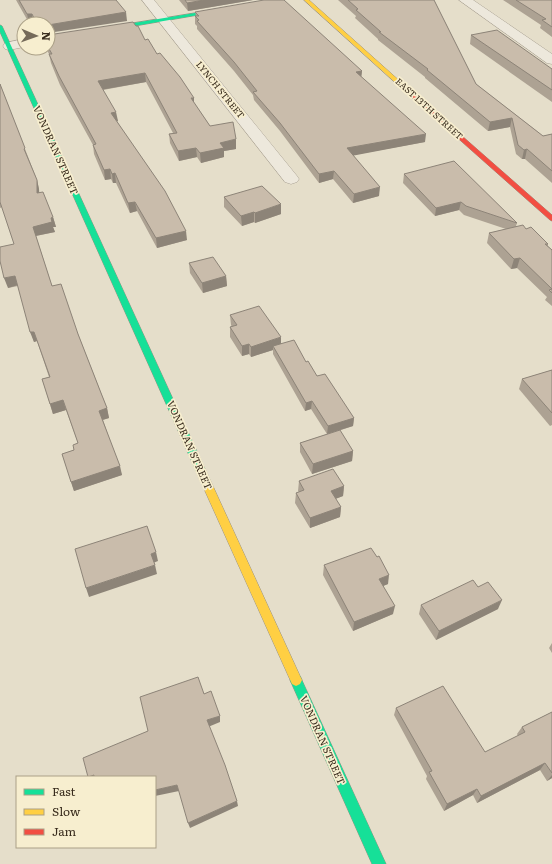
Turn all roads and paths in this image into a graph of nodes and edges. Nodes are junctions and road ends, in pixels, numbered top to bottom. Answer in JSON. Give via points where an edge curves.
{"nodes":[{"id":1,"x":148,"y":0,"type":"edge"},
{"id":2,"x":283,"y":0,"type":"edge"},
{"id":3,"x":306,"y":0,"type":"edge"},
{"id":4,"x":464,"y":0,"type":"edge"},
{"id":5,"x":164,"y":20,"type":"junction"},
{"id":6,"x":0,"y":26,"type":"edge"},
{"id":7,"x":56,"y":38,"type":"edge"},
{"id":8,"x":16,"y":45,"type":"edge"},
{"id":9,"x":9,"y":46,"type":"junction"},
{"id":10,"x":552,"y":60,"type":"edge"},
{"id":11,"x":291,"y":179,"type":"dead end"},
{"id":12,"x":552,"y":219,"type":"edge"},
{"id":13,"x":379,"y":864,"type":"edge"}],
"edges":[{"from":1,"to":5,"type":"street","name":"LYNCH STREET"},
{"from":2,"to":5,"type":"street"},
{"from":3,"to":12,"type":"street","name":"EAST 13TH STREET"},
{"from":4,"to":10,"type":"street"},
{"from":5,"to":7,"type":"street"},
{"from":5,"to":11,"type":"street","name":"LYNCH STREET"},
{"from":6,"to":9,"type":"street","name":"VONDRAN STREET"},
{"from":8,"to":9,"type":"street"},
{"from":9,"to":13,"type":"street","name":"VONDRAN STREET"}]}
